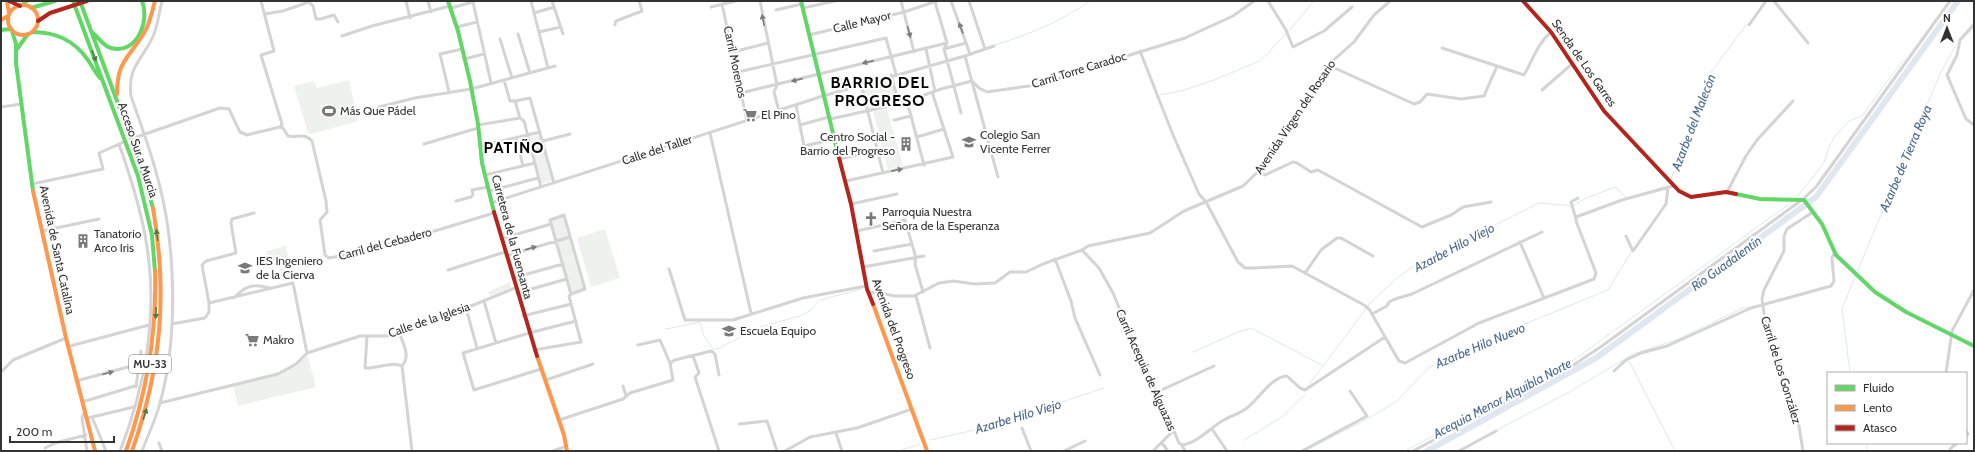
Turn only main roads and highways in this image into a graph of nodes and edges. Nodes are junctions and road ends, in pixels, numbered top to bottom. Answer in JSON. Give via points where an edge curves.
{"nodes":[{"id":1,"x":8,"y":1,"type":"edge"},
{"id":2,"x":27,"y":1,"type":"edge"},
{"id":3,"x":55,"y":1,"type":"edge"},
{"id":4,"x":73,"y":1,"type":"edge"},
{"id":5,"x":80,"y":1,"type":"edge"},
{"id":6,"x":87,"y":1,"type":"edge"},
{"id":7,"x":142,"y":1,"type":"edge"},
{"id":8,"x":155,"y":1,"type":"edge"},
{"id":9,"x":448,"y":1,"type":"edge"},
{"id":10,"x":1523,"y":1,"type":"edge"},
{"id":11,"x":802,"y":4,"type":"edge"},
{"id":12,"x":21,"y":6,"type":"junction"},
{"id":13,"x":31,"y":8,"type":"junction"},
{"id":14,"x":9,"y":14,"type":"junction"},
{"id":15,"x":1,"y":20,"type":"edge"},
{"id":16,"x":38,"y":21,"type":"junction"},
{"id":17,"x":1,"y":30,"type":"edge"},
{"id":18,"x":11,"y":30,"type":"junction"},
{"id":19,"x":92,"y":31,"type":"junction"},
{"id":20,"x":30,"y":33,"type":"junction"},
{"id":21,"x":16,"y":51,"type":"junction"},
{"id":22,"x":103,"y":82,"type":"junction"},
{"id":23,"x":117,"y":97,"type":"junction"},
{"id":24,"x":1974,"y":346,"type":"edge"},
{"id":25,"x":95,"y":451,"type":"edge"},
{"id":26,"x":126,"y":451,"type":"edge"},
{"id":27,"x":132,"y":451,"type":"edge"},
{"id":28,"x":567,"y":451,"type":"edge"},
{"id":29,"x":927,"y":451,"type":"edge"}],
"edges":[{"from":1,"to":12,"type":"main road"},
{"from":1,"to":14,"type":"main road"},
{"from":2,"to":12,"type":"main road"},
{"from":3,"to":13,"type":"main road"},
{"from":4,"to":22,"type":"main road","name":"Acceso Sur a Murcia","number":"MU-33","one_way":true},
{"from":5,"to":19,"type":"main road","name":"Acceso Sur a Murcia","number":"MU-33"},
{"from":6,"to":16,"type":"main road","via":[[50,13]]},
{"from":7,"to":19,"type":"main road","via":[[146,9],[145,21],[139,35],[128,46],[112,48]]},
{"from":8,"to":23,"type":"main road","via":[[145,32],[120,67]]},
{"from":9,"to":28,"type":"main road","name":"Carretera de la Fuensanta","via":[[457,27],[471,89],[491,203],[523,316],[546,380]]},
{"from":10,"to":24,"type":"main road","name":"Senda de Los Garres","via":[[1551,32],[1604,111],[1671,186],[1691,197],[1727,192],[1760,199],[1804,200],[1822,224],[1835,252],[1882,297]]},
{"from":11,"to":29,"type":"main road","name":"Avenida del Progreso","via":[[846,180],[866,286]]},
{"from":12,"to":13,"type":"main road"},
{"from":12,"to":14,"type":"main road","via":[[14,8]]},
{"from":13,"to":16,"type":"main road"},
{"from":14,"to":15,"type":"main road"},
{"from":14,"to":18,"type":"main road","via":[[8,23]]},
{"from":16,"to":20,"type":"main road"},
{"from":17,"to":18,"type":"main road"},
{"from":18,"to":20,"type":"main road","via":[[19,35]]},
{"from":18,"to":21,"type":"main road","name":"Avenida de Santa Catalina","via":[[16,41]]},
{"from":19,"to":23,"type":"main road","name":"Acceso Sur a Murcia","number":"MU-33"},
{"from":20,"to":21,"type":"main road"},
{"from":20,"to":22,"type":"main road","via":[[54,32],[68,39],[86,56]]},
{"from":21,"to":25,"type":"main road","name":"Avenida de Santa Catalina","via":[[32,184],[76,381]]},
{"from":22,"to":26,"type":"main road","name":"Acceso Sur a Murcia","number":"MU-33","one_way":true,"via":[[141,187],[155,261],[156,308],[153,347],[139,415]]},
{"from":27,"to":23,"type":"main road","name":"Acceso Sur a Murcia","number":"MU-33","one_way":true,"via":[[153,382],[160,339],[162,296],[154,216],[136,150]]}]}
